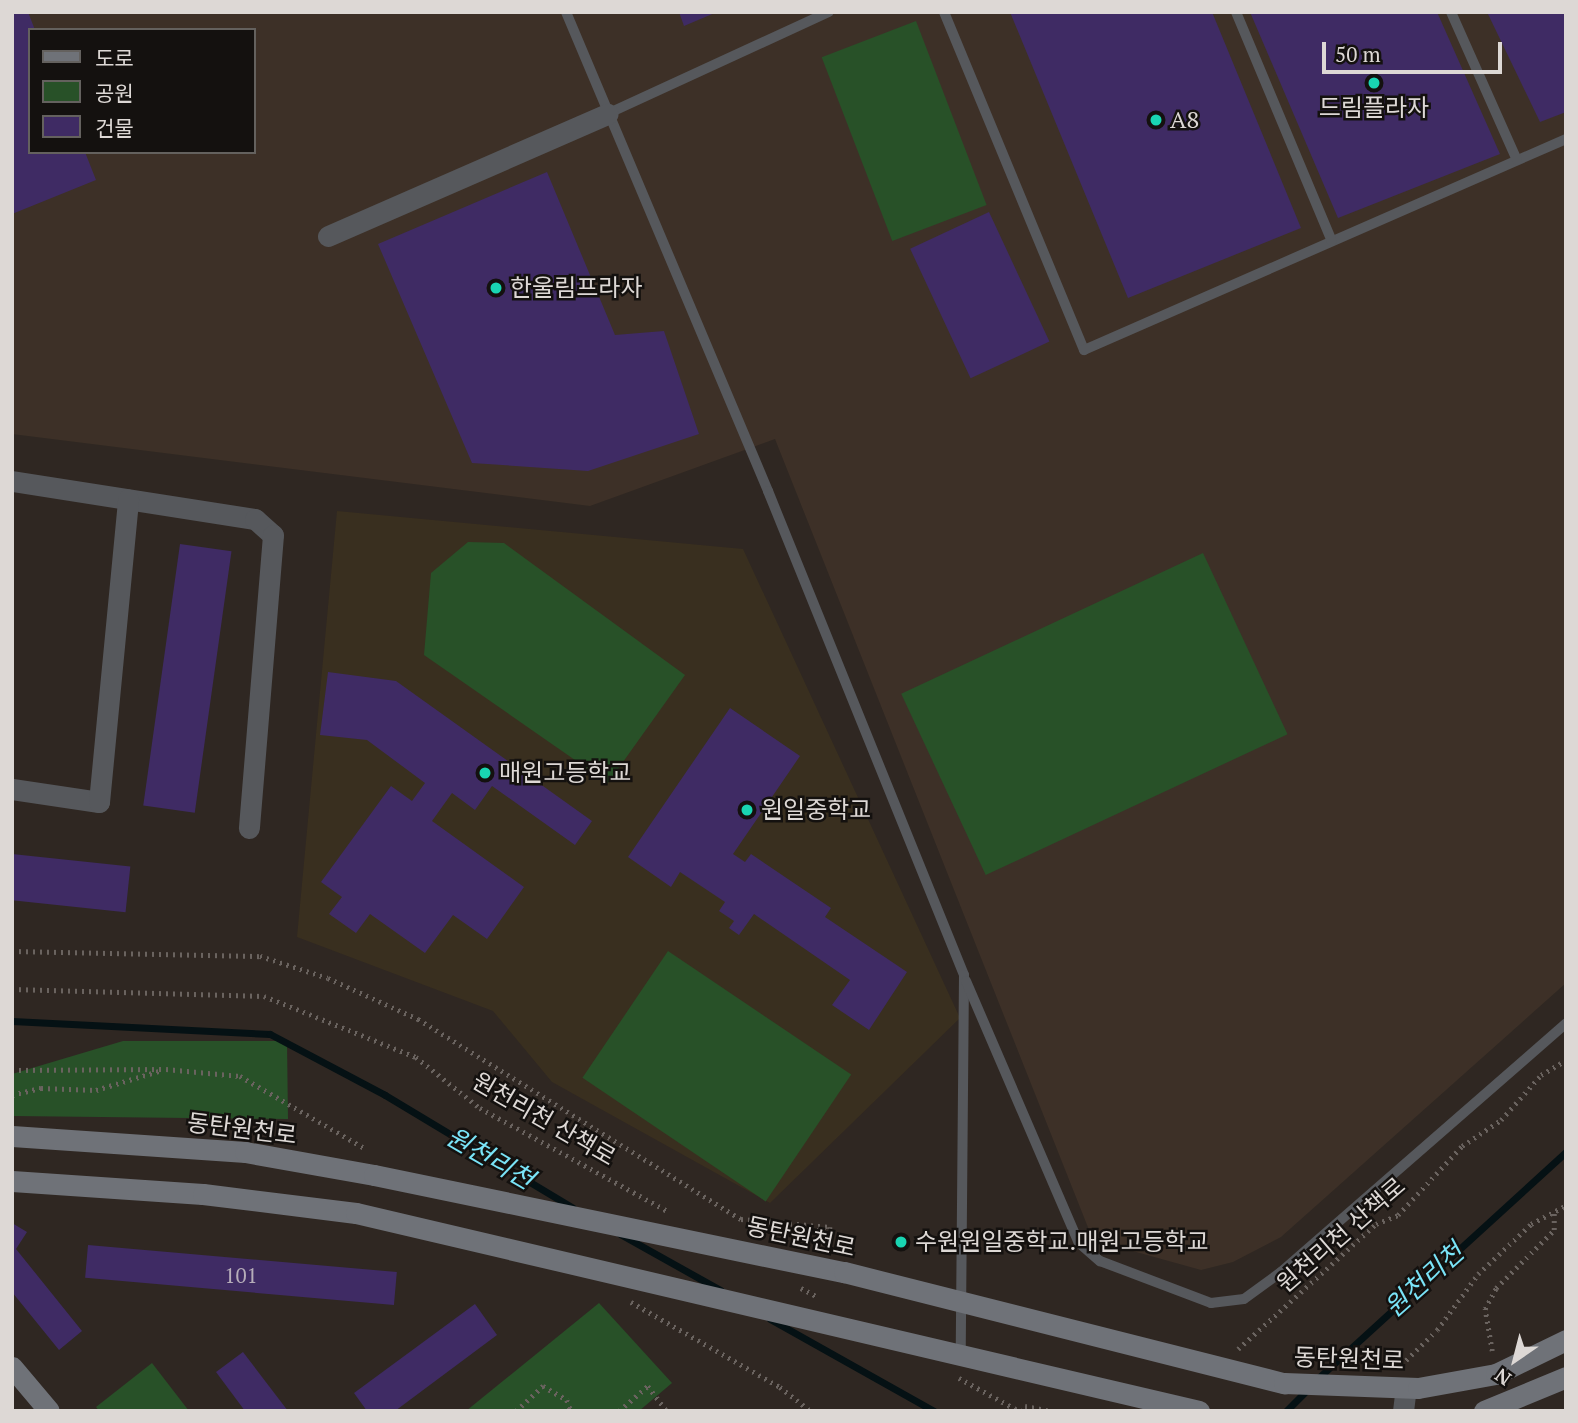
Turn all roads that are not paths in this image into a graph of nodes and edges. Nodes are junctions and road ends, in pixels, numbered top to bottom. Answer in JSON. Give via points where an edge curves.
{"nodes":[{"id":1,"x":566,"y":12,"type":"edge"},
{"id":2,"x":829,"y":12,"type":"edge"},
{"id":3,"x":944,"y":12,"type":"edge"},
{"id":4,"x":1237,"y":12,"type":"edge"},
{"id":5,"x":1451,"y":12,"type":"edge"},
{"id":6,"x":607,"y":114,"type":"junction"},
{"id":7,"x":1566,"y":139,"type":"edge"},
{"id":8,"x":1517,"y":160,"type":"junction"},
{"id":9,"x":328,"y":236,"type":"dead end"},
{"id":10,"x":1332,"y":241,"type":"junction"},
{"id":11,"x":12,"y":481,"type":"edge"},
{"id":12,"x":128,"y":499,"type":"junction"},
{"id":13,"x":12,"y":789,"type":"edge"},
{"id":14,"x":249,"y":828,"type":"dead end"},
{"id":15,"x":964,"y":975,"type":"junction"},
{"id":16,"x":1566,"y":1023,"type":"edge"},
{"id":17,"x":12,"y":1136,"type":"edge"},
{"id":18,"x":12,"y":1181,"type":"edge"},
{"id":19,"x":958,"y":1301,"type":"junction"},
{"id":20,"x":1566,"y":1340,"type":"edge"},
{"id":21,"x":961,"y":1354,"type":"junction"},
{"id":22,"x":12,"y":1367,"type":"edge"},
{"id":23,"x":1566,"y":1377,"type":"edge"},
{"id":24,"x":1394,"y":1384,"type":"junction"},
{"id":25,"x":49,"y":1411,"type":"edge"},
{"id":26,"x":1199,"y":1411,"type":"edge"},
{"id":27,"x":1403,"y":1411,"type":"edge"},
{"id":28,"x":1484,"y":1411,"type":"edge"}],
"edges":[{"from":1,"to":6,"type":"lane"},
{"from":2,"to":6,"type":"lane"},
{"from":3,"to":10,"type":"lane","via":[[1084,349]]},
{"from":4,"to":10,"type":"lane"},
{"from":5,"to":8,"type":"lane"},
{"from":6,"to":9,"type":"street"},
{"from":6,"to":15,"type":"lane","via":[[768,491]]},
{"from":7,"to":8,"type":"lane"},
{"from":8,"to":10,"type":"lane"},
{"from":11,"to":12,"type":"street"},
{"from":12,"to":13,"type":"street","via":[[99,802]]},
{"from":12,"to":14,"type":"street","via":[[255,519],[273,535]]},
{"from":15,"to":16,"type":"lane","via":[[1079,1242],[1100,1261],[1211,1303],[1244,1299],[1281,1272]]},
{"from":15,"to":19,"type":"lane"},
{"from":17,"to":19,"type":"main road","name":"동탄원천로","via":[[245,1152],[374,1175],[794,1272],[844,1272]]},
{"from":18,"to":21,"type":"main road","via":[[289,1203],[356,1213]]},
{"from":19,"to":21,"type":"lane"},
{"from":19,"to":24,"type":"main road","name":"동탄원천로","via":[[1284,1383]]},
{"from":20,"to":24,"type":"main road","name":"동탄원천로","via":[[1496,1374]]},
{"from":21,"to":26,"type":"main road"},
{"from":22,"to":25,"type":"main road"},
{"from":23,"to":28,"type":"main road"},
{"from":24,"to":27,"type":"street"}]}
